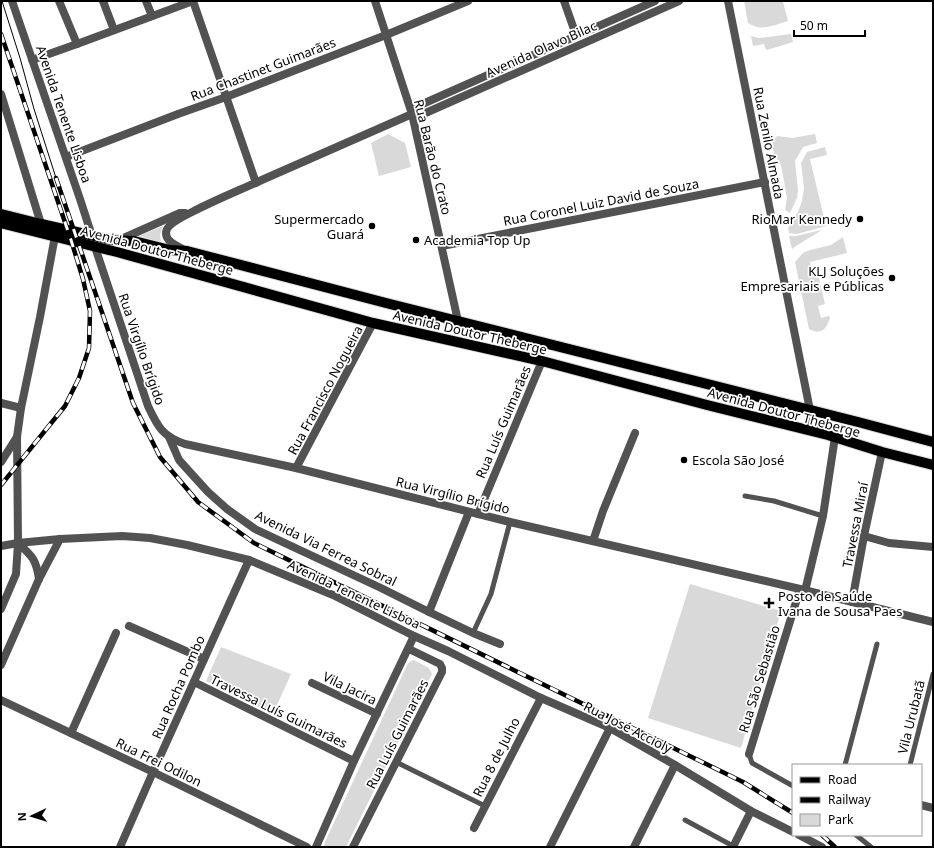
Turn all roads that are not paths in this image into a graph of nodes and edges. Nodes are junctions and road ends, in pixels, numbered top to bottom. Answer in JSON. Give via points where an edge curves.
{"nodes":[{"id":1,"x":12,"y":1,"type":"edge"},
{"id":2,"x":59,"y":1,"type":"edge"},
{"id":3,"x":103,"y":1,"type":"edge"},
{"id":4,"x":146,"y":1,"type":"edge"},
{"id":5,"x":193,"y":1,"type":"edge"},
{"id":6,"x":375,"y":1,"type":"edge"},
{"id":7,"x":468,"y":1,"type":"edge"},
{"id":8,"x":564,"y":1,"type":"edge"},
{"id":9,"x":655,"y":1,"type":"edge"},
{"id":10,"x":679,"y":1,"type":"edge"},
{"id":11,"x":728,"y":1,"type":"edge"},
{"id":12,"x":152,"y":16,"type":"junction"},
{"id":13,"x":114,"y":30,"type":"junction"},
{"id":14,"x":386,"y":34,"type":"junction"},
{"id":15,"x":576,"y":35,"type":"junction"},
{"id":16,"x":77,"y":44,"type":"junction"},
{"id":17,"x":32,"y":60,"type":"junction"},
{"id":18,"x":1,"y":94,"type":"edge"},
{"id":19,"x":226,"y":97,"type":"junction"},
{"id":20,"x":412,"y":114,"type":"junction"},
{"id":21,"x":4,"y":116,"type":"edge"},
{"id":22,"x":66,"y":157,"type":"junction"},
{"id":23,"x":764,"y":182,"type":"junction"},
{"id":24,"x":256,"y":183,"type":"junction"},
{"id":25,"x":193,"y":212,"type":"junction"},
{"id":26,"x":1,"y":214,"type":"edge"},
{"id":27,"x":1,"y":223,"type":"edge"},
{"id":28,"x":41,"y":224,"type":"junction"},
{"id":29,"x":55,"y":236,"type":"junction"},
{"id":30,"x":92,"y":236,"type":"junction"},
{"id":31,"x":119,"y":240,"type":"junction"},
{"id":32,"x":95,"y":246,"type":"junction"},
{"id":33,"x":442,"y":246,"type":"junction"},
{"id":34,"x":187,"y":251,"type":"junction"},
{"id":35,"x":458,"y":321,"type":"junction"},
{"id":36,"x":373,"y":323,"type":"junction"},
{"id":37,"x":540,"y":341,"type":"junction"},
{"id":38,"x":538,"y":360,"type":"junction"},
{"id":39,"x":1,"y":403,"type":"edge"},
{"id":40,"x":21,"y":408,"type":"junction"},
{"id":41,"x":810,"y":410,"type":"junction"},
{"id":42,"x":808,"y":430,"type":"junction"},
{"id":43,"x":635,"y":432,"type":"dead end"},
{"id":44,"x":17,"y":437,"type":"junction"},
{"id":45,"x":169,"y":437,"type":"junction"},
{"id":46,"x":835,"y":437,"type":"junction"},
{"id":47,"x":933,"y":442,"type":"edge"},
{"id":48,"x":882,"y":452,"type":"junction"},
{"id":49,"x":1,"y":462,"type":"edge"},
{"id":50,"x":933,"y":465,"type":"edge"},
{"id":51,"x":296,"y":468,"type":"junction"},
{"id":52,"x":745,"y":496,"type":"dead end"},
{"id":53,"x":469,"y":512,"type":"junction"},
{"id":54,"x":478,"y":514,"type":"junction"},
{"id":55,"x":823,"y":516,"type":"junction"},
{"id":56,"x":510,"y":522,"type":"junction"},
{"id":57,"x":864,"y":536,"type":"junction"},
{"id":58,"x":60,"y":539,"type":"junction"},
{"id":59,"x":593,"y":541,"type":"junction"},
{"id":60,"x":18,"y":543,"type":"junction"},
{"id":61,"x":1,"y":546,"type":"edge"},
{"id":62,"x":933,"y":547,"type":"edge"},
{"id":63,"x":249,"y":560,"type":"junction"},
{"id":64,"x":39,"y":579,"type":"junction"},
{"id":65,"x":802,"y":590,"type":"junction"},
{"id":66,"x":852,"y":602,"type":"junction"},
{"id":67,"x":1,"y":609,"type":"edge"},
{"id":68,"x":429,"y":612,"type":"junction"},
{"id":69,"x":933,"y":622,"type":"edge"},
{"id":70,"x":129,"y":626,"type":"dead end"},
{"id":71,"x":116,"y":633,"type":"dead end"},
{"id":72,"x":473,"y":633,"type":"junction"},
{"id":73,"x":414,"y":636,"type":"junction"},
{"id":74,"x":500,"y":644,"type":"dead end"},
{"id":75,"x":877,"y":644,"type":"dead end"},
{"id":76,"x":409,"y":649,"type":"junction"},
{"id":77,"x":448,"y":651,"type":"joint"},
{"id":78,"x":204,"y":659,"type":"junction"},
{"id":79,"x":1,"y":665,"type":"edge"},
{"id":80,"x":933,"y":674,"type":"edge"},
{"id":81,"x":194,"y":682,"type":"junction"},
{"id":82,"x":312,"y":683,"type":"dead end"},
{"id":83,"x":541,"y":698,"type":"junction"},
{"id":84,"x":1,"y":700,"type":"edge"},
{"id":85,"x":377,"y":714,"type":"junction"},
{"id":86,"x":610,"y":728,"type":"junction"},
{"id":87,"x":71,"y":734,"type":"junction"},
{"id":88,"x":749,"y":754,"type":"joint"},
{"id":89,"x":354,"y":761,"type":"junction"},
{"id":90,"x":396,"y":762,"type":"junction"},
{"id":91,"x":845,"y":764,"type":"edge"},
{"id":92,"x":910,"y":764,"type":"edge"},
{"id":93,"x":676,"y":765,"type":"junction"},
{"id":94,"x":153,"y":772,"type":"junction"},
{"id":95,"x":792,"y":785,"type":"edge"},
{"id":96,"x":922,"y":805,"type":"edge"},
{"id":97,"x":485,"y":806,"type":"junction"},
{"id":98,"x":933,"y":808,"type":"edge"},
{"id":99,"x":751,"y":811,"type":"junction"},
{"id":100,"x":685,"y":820,"type":"dead end"},
{"id":101,"x":474,"y":828,"type":"dead end"},
{"id":102,"x":792,"y":832,"type":"edge"},
{"id":103,"x":800,"y":836,"type":"edge"},
{"id":104,"x":857,"y":836,"type":"edge"},
{"id":105,"x":733,"y":846,"type":"edge"},
{"id":106,"x":120,"y":847,"type":"edge"},
{"id":107,"x":307,"y":847,"type":"edge"},
{"id":108,"x":316,"y":847,"type":"edge"},
{"id":109,"x":353,"y":847,"type":"edge"},
{"id":110,"x":550,"y":847,"type":"edge"},
{"id":111,"x":634,"y":847,"type":"edge"},
{"id":112,"x":822,"y":847,"type":"edge"},
{"id":113,"x":871,"y":847,"type":"edge"}],
"edges":[{"from":1,"to":17,"type":"street","name":"Avenida Tenente Lisboa"},
{"from":2,"to":16,"type":"street"},
{"from":3,"to":13,"type":"street"},
{"from":4,"to":12,"type":"street"},
{"from":5,"to":12,"type":"street"},
{"from":5,"to":19,"type":"street"},
{"from":6,"to":14,"type":"street","name":"Rua Barão do Crato"},
{"from":7,"to":14,"type":"street","name":"Rua Chastinet Guimarães"},
{"from":8,"to":15,"type":"street"},
{"from":9,"to":15,"type":"street","name":"Avenida Olavo Bilac"},
{"from":10,"to":20,"type":"street","name":"Avenida Olavo Bilac","via":[[421,115]]},
{"from":11,"to":23,"type":"street","name":"Rua Zenilo Almada"},
{"from":12,"to":13,"type":"street"},
{"from":13,"to":16,"type":"street"},
{"from":14,"to":19,"type":"street","name":"Rua Chastinet Guimarães"},
{"from":14,"to":20,"type":"street","name":"Rua Barão do Crato"},
{"from":15,"to":20,"type":"street","name":"Avenida Olavo Bilac","via":[[418,106]]},
{"from":16,"to":17,"type":"street"},
{"from":17,"to":22,"type":"street","name":"Avenida Tenente Lisboa"},
{"from":18,"to":21,"type":"street"},
{"from":19,"to":22,"type":"street","name":"Rua Chastinet Guimarães"},
{"from":19,"to":24,"type":"street"},
{"from":20,"to":24,"type":"street","name":"Avenida Olavo Bilac"},
{"from":20,"to":33,"type":"street","name":"Rua Barão do Crato"},
{"from":21,"to":28,"type":"street"},
{"from":22,"to":30,"type":"street","name":"Avenida Tenente Lisboa"},
{"from":23,"to":33,"type":"street","name":"Rua Coronel Luiz David de Souza"},
{"from":23,"to":41,"type":"street","name":"Rua Zenilo Almada"},
{"from":24,"to":25,"type":"street","name":"Avenida Olavo Bilac"},
{"from":25,"to":31,"type":"street","name":"Avenida Olavo Bilac","via":[[180,213]]},
{"from":25,"to":34,"type":"street","name":"Avenida Olavo Bilac","via":[[169,225],[166,234],[167,239]]},
{"from":26,"to":28,"type":"main road","name":"Avenida Doutor Theberge"},
{"from":27,"to":29,"type":"main road","name":"Avenida Doutor Theberge"},
{"from":28,"to":30,"type":"main road","name":"Avenida Doutor Theberge"},
{"from":29,"to":32,"type":"main road","name":"Avenida Doutor Theberge"},
{"from":29,"to":40,"type":"street"},
{"from":30,"to":31,"type":"main road","name":"Avenida Doutor Theberge"},
{"from":31,"to":34,"type":"main road","name":"Avenida Doutor Theberge"},
{"from":32,"to":36,"type":"main road","name":"Avenida Doutor Theberge"},
{"from":32,"to":45,"type":"street","name":"Rua Virgílio Brígido","via":[[148,406],[161,430]]},
{"from":33,"to":35,"type":"street","name":"Rua Barão do Crato"},
{"from":34,"to":35,"type":"main road","name":"Avenida Doutor Theberge"},
{"from":35,"to":37,"type":"main road","name":"Avenida Doutor Theberge"},
{"from":36,"to":38,"type":"main road","name":"Avenida Doutor Theberge"},
{"from":36,"to":51,"type":"street","name":"Rua Francisco Nogueira"},
{"from":37,"to":38,"type":"main road"},
{"from":37,"to":41,"type":"main road","name":"Avenida Doutor Theberge"},
{"from":38,"to":42,"type":"main road","name":"Avenida Doutor Theberge"},
{"from":38,"to":54,"type":"street","name":"Rua Luís Guimarães"},
{"from":39,"to":40,"type":"street"},
{"from":40,"to":44,"type":"street"},
{"from":41,"to":42,"type":"street","name":"Rua Zenilo Almada"},
{"from":41,"to":47,"type":"main road","name":"Avenida Doutor Theberge"},
{"from":42,"to":46,"type":"main road","name":"Avenida Doutor Theberge"},
{"from":43,"to":59,"type":"street"},
{"from":44,"to":49,"type":"street"},
{"from":44,"to":60,"type":"street"},
{"from":45,"to":51,"type":"street","name":"Rua Virgílio Brígido","via":[[185,444]]},
{"from":45,"to":68,"type":"street","name":"Avenida Via Ferrea Sobral","via":[[179,460],[208,492],[255,528]]},
{"from":46,"to":48,"type":"main road","name":"Avenida Doutor Theberge"},
{"from":46,"to":55,"type":"street","name":"Rua São Sebastião"},
{"from":48,"to":50,"type":"main road","name":"Avenida Doutor Theberge"},
{"from":48,"to":57,"type":"street","name":"Travessa Miraí"},
{"from":51,"to":53,"type":"street","name":"Rua Virgílio Brígido"},
{"from":52,"to":55,"type":"lane","via":[[774,501]]},
{"from":53,"to":54,"type":"street","name":"Rua Virgílio Brígido"},
{"from":53,"to":68,"type":"street"},
{"from":54,"to":56,"type":"street","name":"Rua Virgílio Brígido"},
{"from":55,"to":65,"type":"street","name":"Rua São Sebastião"},
{"from":56,"to":59,"type":"street","name":"Rua Virgílio Brígido"},
{"from":56,"to":72,"type":"lane","via":[[491,594]]},
{"from":57,"to":62,"type":"street","via":[[889,543]]},
{"from":57,"to":66,"type":"street","name":"Travessa Miraí"},
{"from":58,"to":60,"type":"street","name":"Avenida Tenente Lisboa"},
{"from":58,"to":63,"type":"street","name":"Avenida Tenente Lisboa","via":[[122,536],[150,538]]},
{"from":58,"to":64,"type":"street"},
{"from":59,"to":65,"type":"street","name":"Rua Virgílio Brígido"},
{"from":60,"to":61,"type":"street","name":"Avenida Tenente Lisboa"},
{"from":60,"to":64,"type":"street","via":[[31,554]]},
{"from":60,"to":67,"type":"street","via":[[16,574]]},
{"from":63,"to":73,"type":"street","name":"Avenida Tenente Lisboa","via":[[333,595]]},
{"from":63,"to":78,"type":"street","name":"Rua Rocha Pombo"},
{"from":64,"to":79,"type":"street"},
{"from":65,"to":66,"type":"street","name":"Rua Virgílio Brígido"},
{"from":65,"to":88,"type":"street","name":"Rua São Sebastião"},
{"from":66,"to":69,"type":"street","name":"Rua Virgílio Brígido"},
{"from":68,"to":72,"type":"street","name":"Avenida Via Ferrea Sobral"},
{"from":70,"to":78,"type":"street"},
{"from":71,"to":87,"type":"street"},
{"from":72,"to":74,"type":"street","name":"Avenida Via Ferrea Sobral"},
{"from":73,"to":76,"type":"street","name":"Rua Luís Guimarães"},
{"from":73,"to":77,"type":"street","name":"Avenida Tenente Lisboa"},
{"from":75,"to":91,"type":"lane"},
{"from":76,"to":85,"type":"street","name":"Rua Luís Guimarães"},
{"from":76,"to":90,"type":"street","name":"Rua Luís Guimarães","via":[[440,664],[442,672]]},
{"from":77,"to":83,"type":"street","name":"Rua José Accioly"},
{"from":78,"to":81,"type":"street","name":"Rua Rocha Pombo"},
{"from":80,"to":92,"type":"lane","name":"Vila Urubatã"},
{"from":81,"to":89,"type":"street","name":"Travessa Luís Guimarães"},
{"from":81,"to":94,"type":"street","name":"Rua Rocha Pombo"},
{"from":82,"to":85,"type":"street","name":"Vila Jacira"},
{"from":83,"to":86,"type":"street","name":"Rua José Accioly"},
{"from":83,"to":97,"type":"street","name":"Rua 8 de Julho"},
{"from":84,"to":87,"type":"street","name":"Rua Frei Odilon"},
{"from":85,"to":89,"type":"street","name":"Rua Luís Guimarães"},
{"from":86,"to":93,"type":"street","name":"Rua José Accioly"},
{"from":86,"to":110,"type":"street"},
{"from":87,"to":94,"type":"street","name":"Rua Frei Odilon"},
{"from":88,"to":95,"type":"lane","via":[[752,763]]},
{"from":89,"to":108,"type":"street","name":"Rua Luís Guimarães"},
{"from":90,"to":97,"type":"lane"},
{"from":90,"to":109,"type":"street","name":"Rua Luís Guimarães"},
{"from":93,"to":99,"type":"street","name":"Rua José Accioly"},
{"from":93,"to":111,"type":"street"},
{"from":94,"to":106,"type":"street","name":"Rua Rocha Pombo"},
{"from":94,"to":107,"type":"street","name":"Rua Frei Odilon"},
{"from":96,"to":98,"type":"street"},
{"from":97,"to":101,"type":"street","name":"Rua 8 de Julho"},
{"from":99,"to":102,"type":"street","name":"Rua José Accioly"},
{"from":99,"to":105,"type":"street"},
{"from":100,"to":105,"type":"lane"},
{"from":103,"to":112,"type":"street"},
{"from":104,"to":113,"type":"lane"}]}
